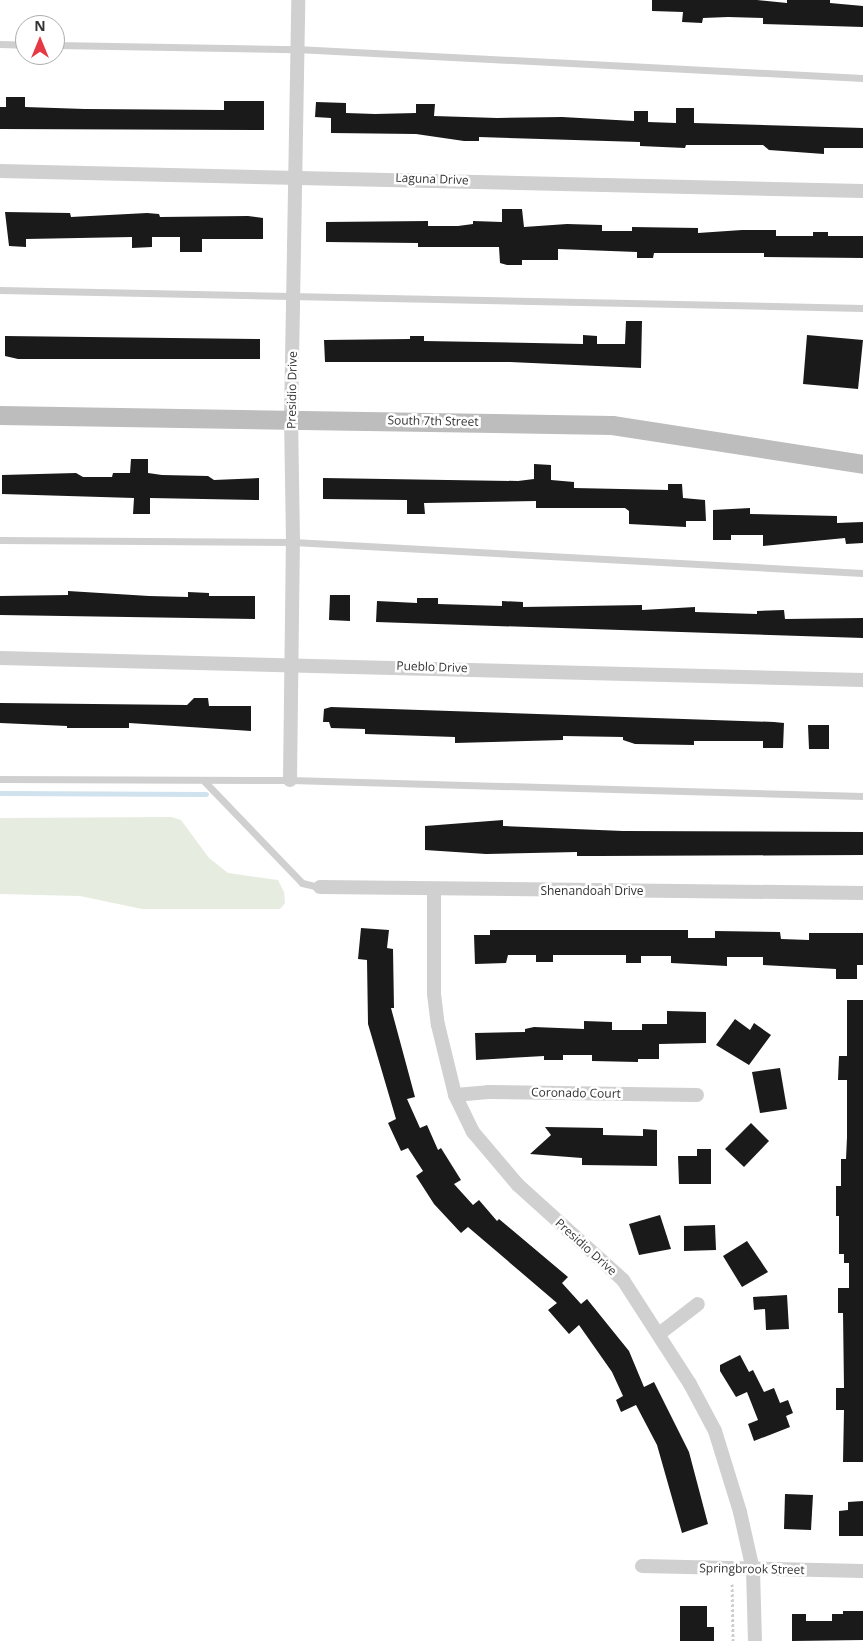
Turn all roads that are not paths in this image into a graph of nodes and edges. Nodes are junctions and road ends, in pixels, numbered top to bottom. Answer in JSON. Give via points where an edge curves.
{"nodes":[{"id":1,"x":298,"y":0,"type":"edge"},
{"id":2,"x":0,"y":44,"type":"edge"},
{"id":3,"x":15,"y":45,"type":"edge"},
{"id":4,"x":65,"y":45,"type":"edge"},
{"id":5,"x":296,"y":49,"type":"junction"},
{"id":6,"x":863,"y":78,"type":"edge"},
{"id":7,"x":0,"y":171,"type":"edge"},
{"id":8,"x":294,"y":175,"type":"junction"},
{"id":9,"x":863,"y":191,"type":"edge"},
{"id":10,"x":0,"y":290,"type":"edge"},
{"id":11,"x":293,"y":295,"type":"junction"},
{"id":12,"x":863,"y":308,"type":"edge"},
{"id":13,"x":0,"y":415,"type":"edge"},
{"id":14,"x":291,"y":419,"type":"junction"},
{"id":15,"x":863,"y":464,"type":"edge"},
{"id":16,"x":0,"y":540,"type":"edge"},
{"id":17,"x":293,"y":542,"type":"junction"},
{"id":18,"x":863,"y":573,"type":"edge"},
{"id":19,"x":0,"y":658,"type":"edge"},
{"id":20,"x":292,"y":663,"type":"junction"},
{"id":21,"x":863,"y":680,"type":"edge"},
{"id":22,"x":0,"y":779,"type":"edge"},
{"id":23,"x":204,"y":780,"type":"junction"},
{"id":24,"x":290,"y":780,"type":"junction"},
{"id":25,"x":863,"y":796,"type":"edge"},
{"id":26,"x":320,"y":887,"type":"joint"},
{"id":27,"x":434,"y":889,"type":"junction"},
{"id":28,"x":863,"y":893,"type":"edge"},
{"id":29,"x":455,"y":1095,"type":"junction"},
{"id":30,"x":697,"y":1095,"type":"dead end"},
{"id":31,"x":698,"y":1304,"type":"dead end"},
{"id":32,"x":659,"y":1334,"type":"junction"},
{"id":33,"x":642,"y":1566,"type":"dead end"},
{"id":34,"x":753,"y":1570,"type":"junction"},
{"id":35,"x":863,"y":1571,"type":"edge"},
{"id":36,"x":755,"y":1641,"type":"edge"}],
"edges":[{"from":1,"to":5,"type":"street","name":"Presidio Drive"},
{"from":2,"to":3,"type":"lane"},
{"from":4,"to":5,"type":"lane"},
{"from":5,"to":6,"type":"lane"},
{"from":5,"to":8,"type":"street","name":"Presidio Drive"},
{"from":7,"to":8,"type":"street","name":"Laguna Drive"},
{"from":8,"to":9,"type":"street","name":"Laguna Drive"},
{"from":8,"to":11,"type":"street","name":"Presidio Drive"},
{"from":10,"to":11,"type":"lane"},
{"from":11,"to":12,"type":"lane"},
{"from":11,"to":14,"type":"street","name":"Presidio Drive"},
{"from":13,"to":14,"type":"main road","name":"South 7th Street"},
{"from":14,"to":15,"type":"main road","name":"South 7th Street","via":[[612,425]]},
{"from":14,"to":17,"type":"street","name":"Presidio Drive"},
{"from":16,"to":17,"type":"lane"},
{"from":17,"to":18,"type":"lane"},
{"from":17,"to":20,"type":"street","name":"Presidio Drive"},
{"from":19,"to":20,"type":"street","name":"Pueblo Drive"},
{"from":20,"to":21,"type":"street","name":"Pueblo Drive"},
{"from":20,"to":24,"type":"street","name":"Presidio Drive"},
{"from":22,"to":23,"type":"lane"},
{"from":23,"to":24,"type":"lane"},
{"from":23,"to":26,"type":"lane","via":[[302,883]]},
{"from":24,"to":25,"type":"lane"},
{"from":26,"to":27,"type":"street","name":"Shenandoah Drive"},
{"from":27,"to":28,"type":"street","name":"Shenandoah Drive"},
{"from":27,"to":29,"type":"street","name":"Presidio Drive","via":[[434,994],[438,1026]]},
{"from":29,"to":30,"type":"street","name":"Coronado Court","via":[[488,1092]]},
{"from":29,"to":32,"type":"street","name":"Presidio Drive","via":[[473,1132],[490,1154],[537,1203],[622,1280]]},
{"from":31,"to":32,"type":"street"},
{"from":32,"to":34,"type":"street","name":"Presidio Drive","via":[[715,1431],[740,1512]]},
{"from":33,"to":34,"type":"street","name":"Springbrook Street"},
{"from":34,"to":35,"type":"street","name":"Springbrook Street"},
{"from":34,"to":36,"type":"street","name":"Presidio Drive"}]}
